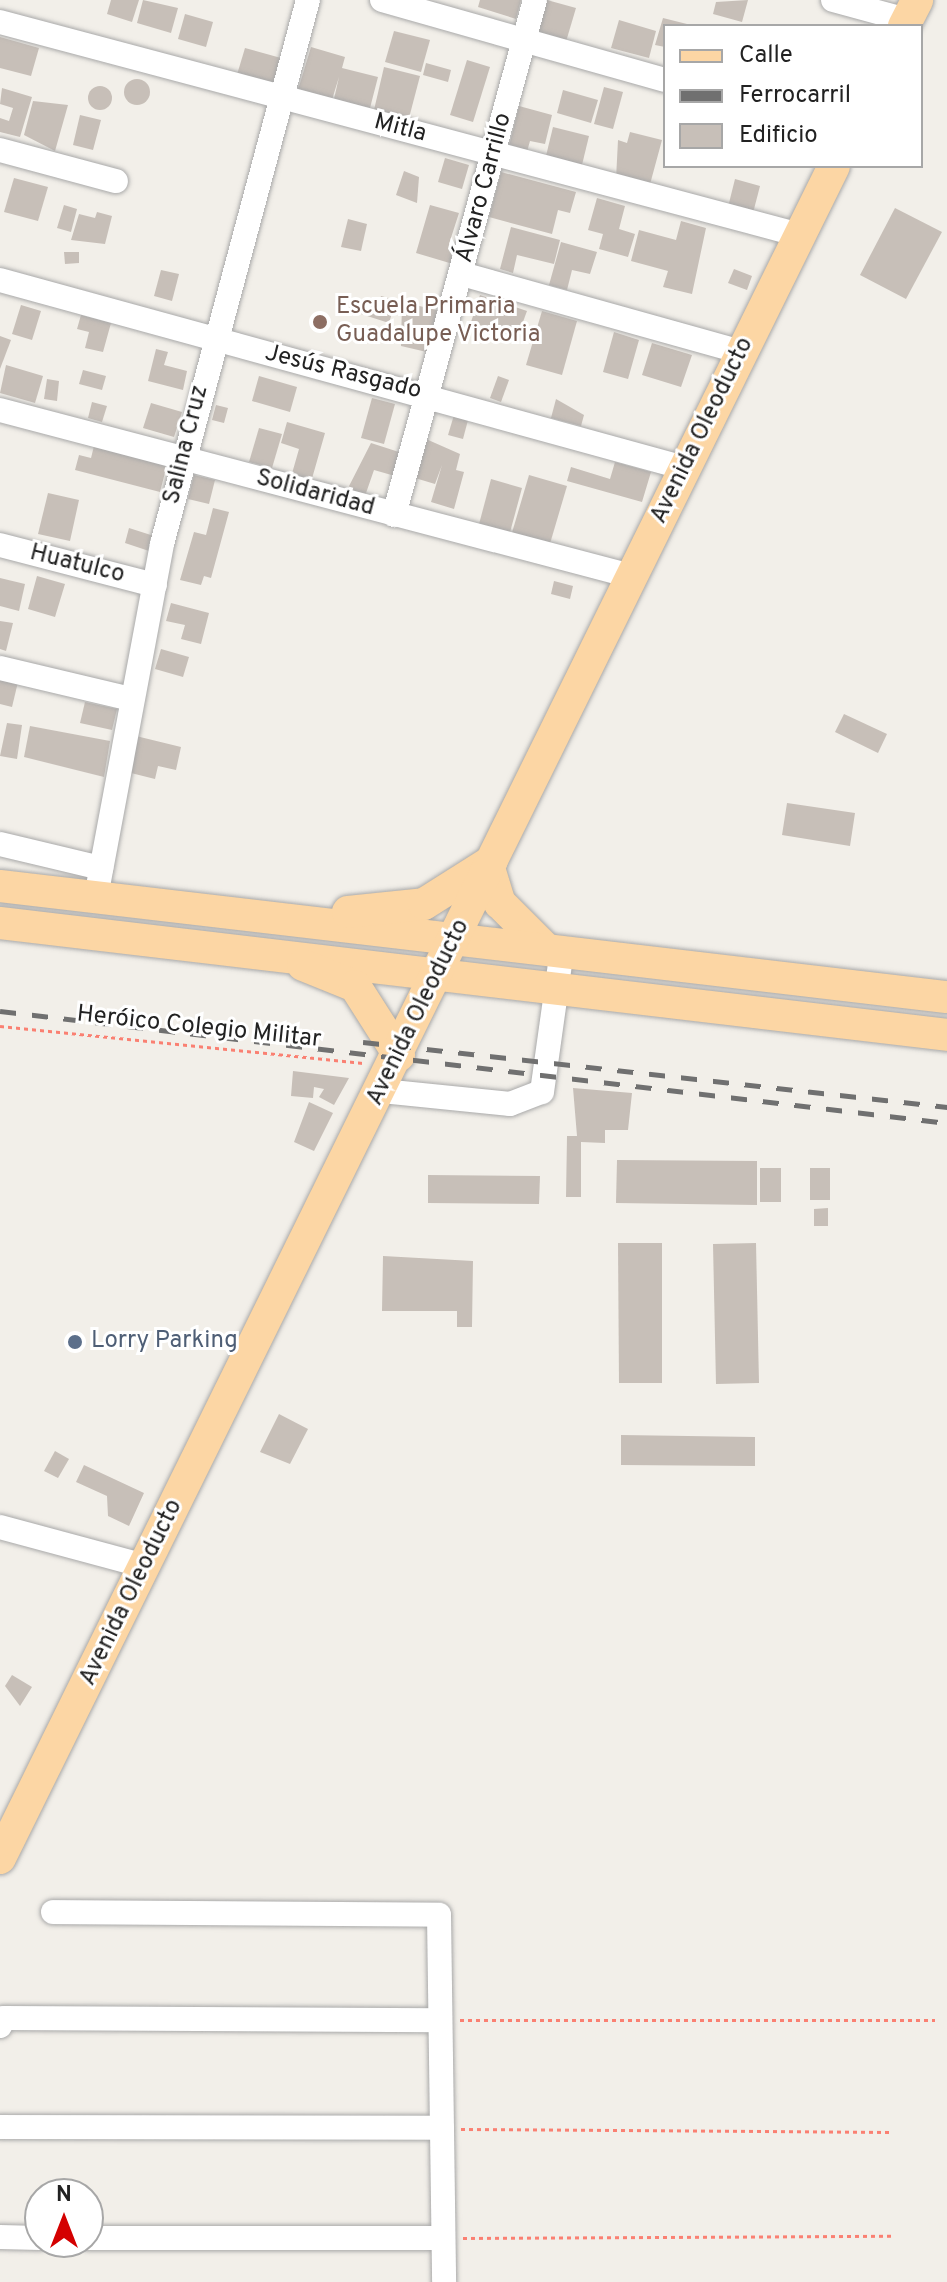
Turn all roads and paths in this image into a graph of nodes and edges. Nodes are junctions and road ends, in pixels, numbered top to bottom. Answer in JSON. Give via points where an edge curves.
{"nodes":[{"id":1,"x":308,"y":0,"type":"edge"},
{"id":2,"x":382,"y":0,"type":"edge"},
{"id":3,"x":535,"y":0,"type":"edge"},
{"id":4,"x":833,"y":0,"type":"edge"},
{"id":5,"x":909,"y":15,"type":"edge"},
{"id":6,"x":0,"y":22,"type":"edge"},
{"id":7,"x":523,"y":41,"type":"junction"},
{"id":8,"x":663,"y":79,"type":"edge"},
{"id":9,"x":281,"y":98,"type":"junction"},
{"id":10,"x":0,"y":150,"type":"edge"},
{"id":11,"x":494,"y":154,"type":"junction"},
{"id":12,"x":833,"y":168,"type":"edge"},
{"id":13,"x":116,"y":181,"type":"dead end"},
{"id":14,"x":800,"y":235,"type":"junction"},
{"id":15,"x":462,"y":274,"type":"junction"},
{"id":16,"x":0,"y":280,"type":"edge"},
{"id":17,"x":214,"y":340,"type":"junction"},
{"id":18,"x":742,"y":352,"type":"junction"},
{"id":19,"x":428,"y":395,"type":"junction"},
{"id":20,"x":0,"y":410,"type":"edge"},
{"id":21,"x":184,"y":459,"type":"junction"},
{"id":22,"x":685,"y":468,"type":"junction"},
{"id":23,"x":394,"y":515,"type":"junction"},
{"id":24,"x":0,"y":545,"type":"edge"},
{"id":25,"x":631,"y":576,"type":"junction"},
{"id":26,"x":155,"y":585,"type":"junction"},
{"id":27,"x":0,"y":668,"type":"edge"},
{"id":28,"x":131,"y":699,"type":"junction"},
{"id":29,"x":0,"y":844,"type":"edge"},
{"id":30,"x":490,"y":864,"type":"junction"},
{"id":31,"x":99,"y":883,"type":"junction"},
{"id":32,"x":0,"y":886,"type":"edge"},
{"id":33,"x":178,"y":907,"type":"junction"},
{"id":34,"x":275,"y":919,"type":"junction"},
{"id":35,"x":0,"y":923,"type":"edge"},
{"id":36,"x":457,"y":937,"type":"junction"},
{"id":37,"x":173,"y":941,"type":"junction"},
{"id":38,"x":554,"y":949,"type":"junction"},
{"id":39,"x":271,"y":951,"type":"junction"},
{"id":40,"x":438,"y":969,"type":"junction"},
{"id":41,"x":557,"y":985,"type":"junction"},
{"id":42,"x":947,"y":997,"type":"edge"},
{"id":43,"x":0,"y":1026,"type":"edge"},
{"id":44,"x":947,"y":1035,"type":"edge"},
{"id":45,"x":392,"y":1071,"type":"junction"},
{"id":46,"x":0,"y":1527,"type":"edge"},
{"id":47,"x":145,"y":1566,"type":"junction"},
{"id":48,"x":0,"y":1858,"type":"edge"},
{"id":49,"x":53,"y":1912,"type":"dead end"},
{"id":50,"x":440,"y":2020,"type":"junction"},
{"id":51,"x":935,"y":2020,"type":"dead end"},
{"id":52,"x":0,"y":2026,"type":"edge"},
{"id":53,"x":0,"y":2127,"type":"edge"},
{"id":54,"x":442,"y":2128,"type":"junction"},
{"id":55,"x":889,"y":2132,"type":"dead end"},
{"id":56,"x":892,"y":2236,"type":"dead end"},
{"id":57,"x":0,"y":2237,"type":"edge"},
{"id":58,"x":24,"y":2238,"type":"edge"},
{"id":59,"x":104,"y":2238,"type":"edge"},
{"id":60,"x":443,"y":2238,"type":"junction"},
{"id":61,"x":444,"y":2282,"type":"edge"}],
"edges":[{"from":1,"to":9,"type":"street","name":"Salina Cruz"},
{"from":2,"to":7,"type":"street"},
{"from":3,"to":7,"type":"street","name":"Álvaro Carrillo"},
{"from":4,"to":5,"type":"street"},
{"from":6,"to":9,"type":"street","name":"Mitla"},
{"from":7,"to":8,"type":"street"},
{"from":7,"to":11,"type":"street","name":"Álvaro Carrillo"},
{"from":9,"to":11,"type":"street","name":"Mitla"},
{"from":9,"to":17,"type":"street","name":"Salina Cruz"},
{"from":10,"to":13,"type":"street"},
{"from":11,"to":14,"type":"street","name":"Mitla"},
{"from":11,"to":15,"type":"street","name":"Álvaro Carrillo"},
{"from":12,"to":14,"type":"main road","name":"Avenida Oleoducto"},
{"from":14,"to":18,"type":"main road","name":"Avenida Oleoducto"},
{"from":15,"to":18,"type":"street"},
{"from":15,"to":19,"type":"street","name":"Álvaro Carrillo"},
{"from":16,"to":17,"type":"street","name":"Jesús Rasgado"},
{"from":17,"to":19,"type":"street","name":"Jesús Rasgado"},
{"from":17,"to":21,"type":"street","name":"Salina Cruz"},
{"from":18,"to":22,"type":"main road","name":"Avenida Oleoducto"},
{"from":19,"to":22,"type":"street","name":"Jesús Rasgado"},
{"from":19,"to":23,"type":"street","name":"Álvaro Carrillo"},
{"from":20,"to":21,"type":"street","name":"Solidaridad"},
{"from":21,"to":23,"type":"street","name":"Solidaridad"},
{"from":21,"to":26,"type":"street","name":"Salina Cruz"},
{"from":22,"to":25,"type":"main road","name":"Avenida Oleoducto"},
{"from":23,"to":25,"type":"street","name":"Solidaridad"},
{"from":24,"to":26,"type":"street","name":"Huatulco"},
{"from":25,"to":30,"type":"main road","name":"Avenida Oleoducto"},
{"from":26,"to":28,"type":"street","name":"Salina Cruz"},
{"from":27,"to":28,"type":"street"},
{"from":28,"to":31,"type":"street","name":"Salina Cruz"},
{"from":29,"to":31,"type":"street"},
{"from":30,"to":34,"type":"main road","via":[[424,904]]},
{"from":30,"to":36,"type":"main road","name":"Avenida Oleoducto"},
{"from":30,"to":38,"type":"main road","via":[[500,903]]},
{"from":31,"to":32,"type":"main road"},
{"from":31,"to":33,"type":"main road"},
{"from":33,"to":34,"type":"main road"},
{"from":33,"to":37,"type":"main road"},
{"from":34,"to":36,"type":"main road"},
{"from":35,"to":37,"type":"main road"},
{"from":36,"to":38,"type":"main road"},
{"from":36,"to":40,"type":"main road","name":"Avenida Oleoducto"},
{"from":37,"to":39,"type":"main road"},
{"from":38,"to":41,"type":"street"},
{"from":38,"to":42,"type":"main road"},
{"from":39,"to":40,"type":"main road"},
{"from":39,"to":45,"type":"main road","via":[[355,986]]},
{"from":40,"to":41,"type":"main road"},
{"from":40,"to":45,"type":"main road","name":"Avenida Oleoducto"},
{"from":41,"to":44,"type":"main road"},
{"from":41,"to":45,"type":"street","via":[[542,1092],[510,1104]]},
{"from":43,"to":45,"type":"path","name":"Heróico Colegio Militar"},
{"from":45,"to":47,"type":"main road","name":"Avenida Oleoducto"},
{"from":46,"to":47,"type":"street"},
{"from":47,"to":48,"type":"main road","name":"Avenida Oleoducto"},
{"from":49,"to":50,"type":"street","via":[[439,1915]]},
{"from":50,"to":51,"type":"path"},
{"from":50,"to":52,"type":"street","via":[[4,2018]]},
{"from":50,"to":54,"type":"street"},
{"from":53,"to":54,"type":"street"},
{"from":54,"to":55,"type":"path"},
{"from":54,"to":60,"type":"street"},
{"from":56,"to":60,"type":"path"},
{"from":57,"to":58,"type":"street"},
{"from":59,"to":60,"type":"street"},
{"from":60,"to":61,"type":"street"}]}
